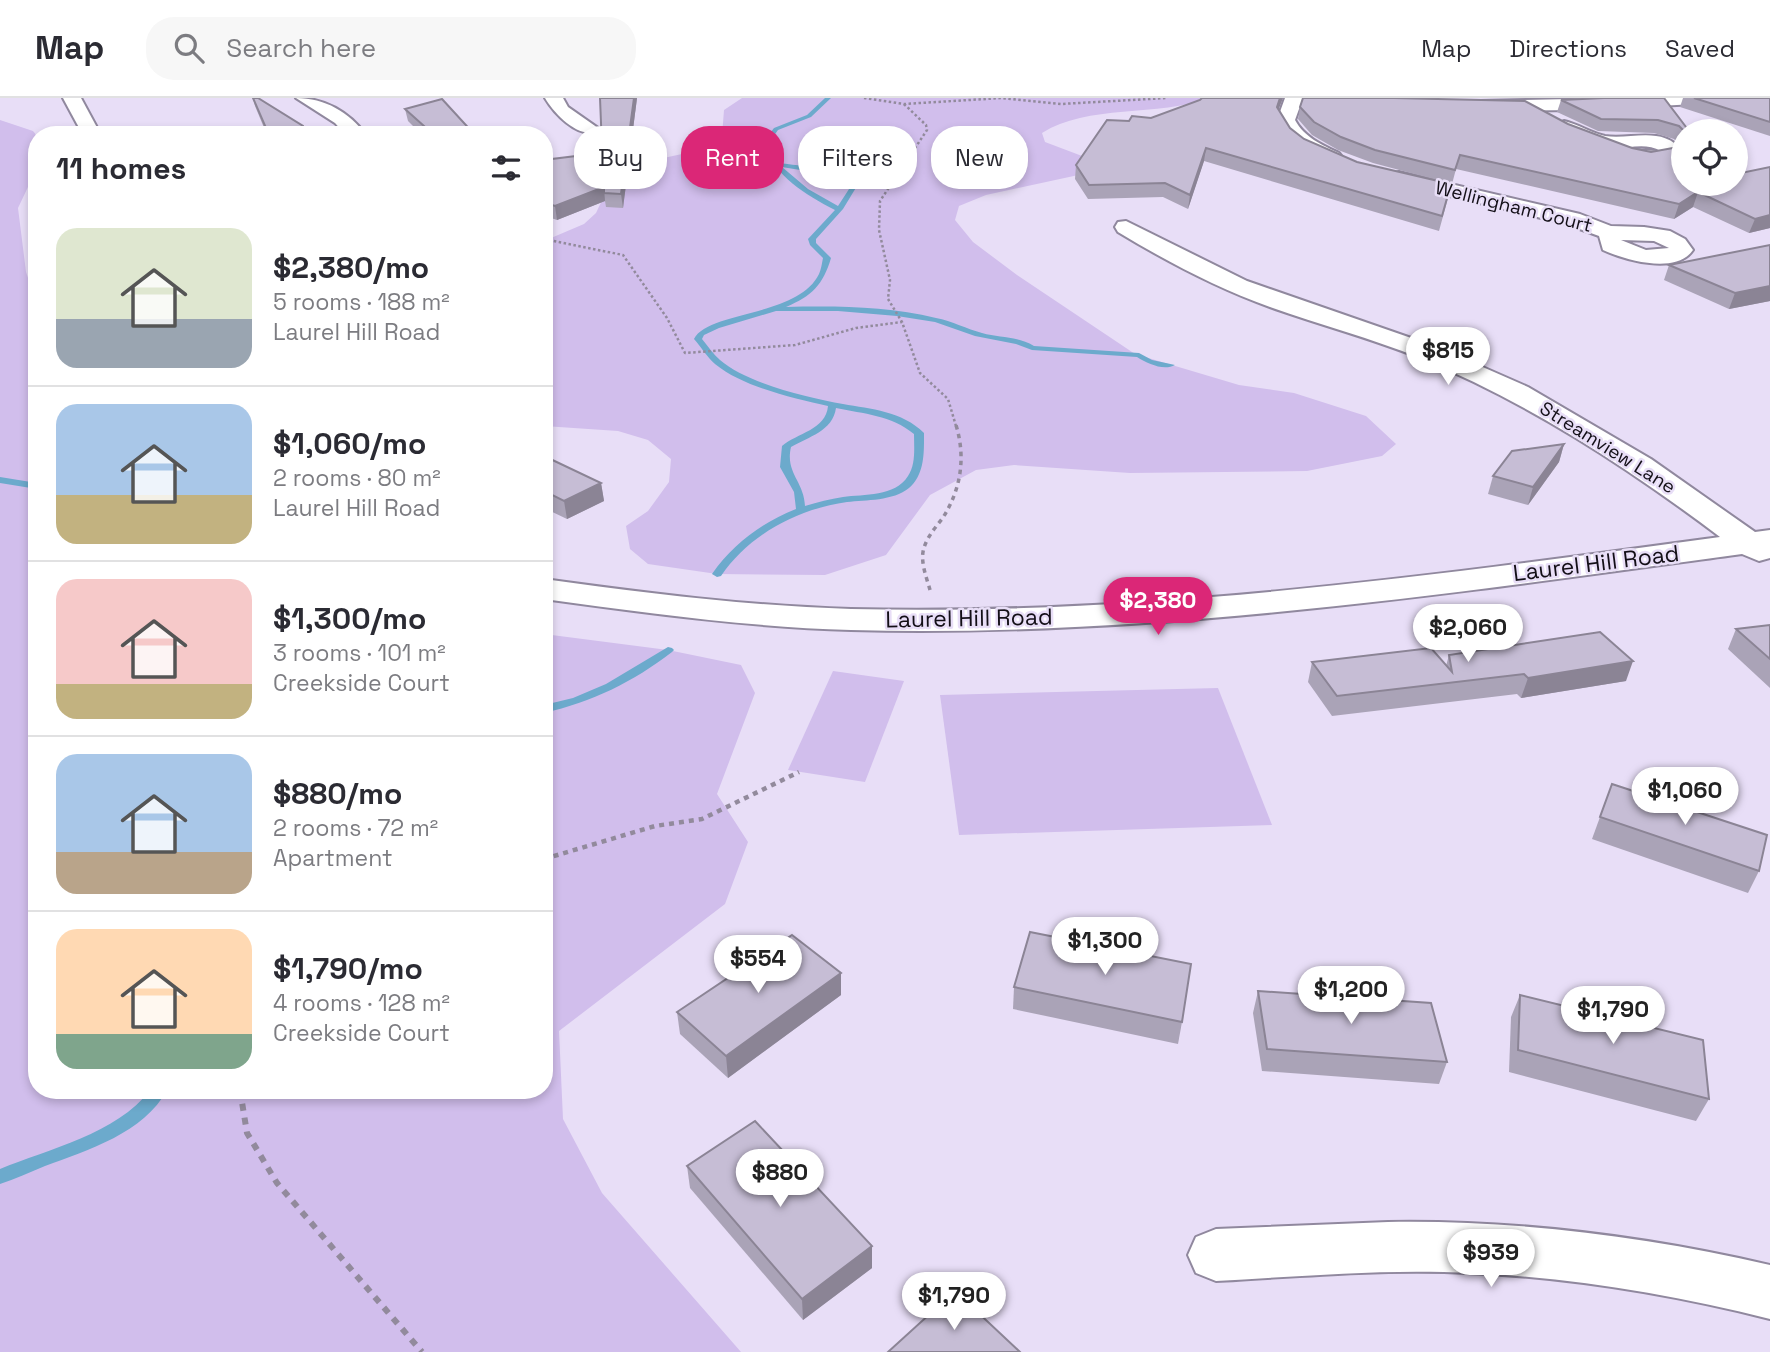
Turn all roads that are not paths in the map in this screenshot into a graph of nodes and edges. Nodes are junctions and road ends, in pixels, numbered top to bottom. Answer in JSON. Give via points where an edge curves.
{"nodes":[{"id":1,"x":72,"y":98,"type":"edge"},
{"id":2,"x":305,"y":98,"type":"edge"},
{"id":3,"x":554,"y":98,"type":"edge"},
{"id":4,"x":1294,"y":98,"type":"edge"},
{"id":5,"x":1714,"y":98,"type":"edge"},
{"id":6,"x":1522,"y":102,"type":"edge"},
{"id":7,"x":1465,"y":106,"type":"edge"},
{"id":8,"x":87,"y":126,"type":"edge"},
{"id":9,"x":348,"y":126,"type":"edge"},
{"id":10,"x":586,"y":126,"type":"edge"},
{"id":11,"x":1268,"y":136,"type":"edge"},
{"id":12,"x":1288,"y":141,"type":"junction"},
{"id":13,"x":1611,"y":142,"type":"edge"},
{"id":14,"x":1357,"y":166,"type":"edge"},
{"id":15,"x":1383,"y":173,"type":"edge"},
{"id":16,"x":1126,"y":227,"type":"dead end"},
{"id":17,"x":1616,"y":233,"type":"dead end"},
{"id":18,"x":1763,"y":547,"type":"edge"},
{"id":19,"x":553,"y":590,"type":"edge"},
{"id":20,"x":1216,"y":1255,"type":"dead end"},
{"id":21,"x":1770,"y":1292,"type":"edge"}],
"edges":[{"from":1,"to":8,"type":"street"},
{"from":2,"to":9,"type":"street"},
{"from":3,"to":10,"type":"street","via":[[561,110]]},
{"from":4,"to":12,"type":"street","via":[[1286,120]]},
{"from":5,"to":6,"type":"street"},
{"from":6,"to":7,"type":"street"},
{"from":6,"to":13,"type":"street","via":[[1570,130]]},
{"from":11,"to":12,"type":"street"},
{"from":12,"to":14,"type":"street"},
{"from":15,"to":17,"type":"street","name":"Wellingham Court"},
{"from":16,"to":18,"type":"street","name":"Streamview Lane","via":[[1162,250],[1249,291],[1428,352],[1540,403]]},
{"from":18,"to":19,"type":"street","name":"Laurel Hill Road","via":[[1315,598],[941,620],[852,620],[685,609]]},
{"from":20,"to":21,"type":"street","via":[[1443,1247],[1574,1255]]}]}
